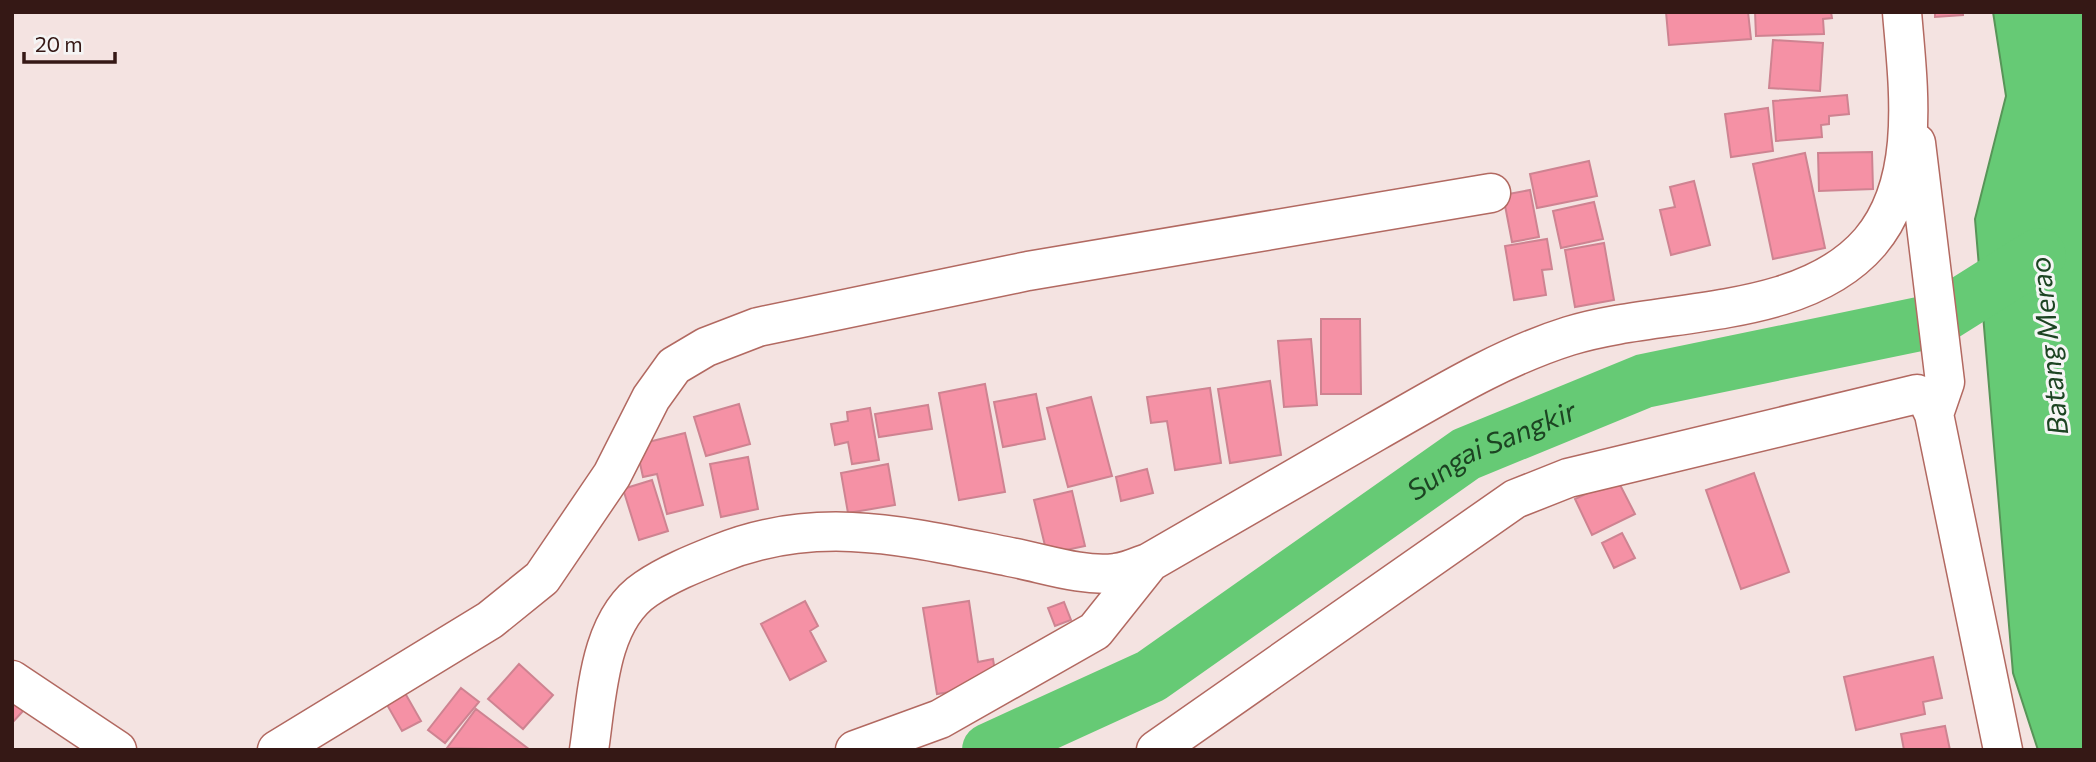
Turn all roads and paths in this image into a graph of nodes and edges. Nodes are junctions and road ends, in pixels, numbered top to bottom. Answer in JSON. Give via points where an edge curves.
{"nodes":[{"id":1,"x":1902,"y":12,"type":"edge"},
{"id":2,"x":1908,"y":92,"type":"junction"},
{"id":3,"x":1491,"y":192,"type":"dead end"},
{"id":4,"x":1934,"y":414,"type":"junction"},
{"id":5,"x":1150,"y":562,"type":"junction"},
{"id":6,"x":12,"y":680,"type":"edge"},
{"id":7,"x":117,"y":750,"type":"edge"},
{"id":8,"x":276,"y":750,"type":"edge"},
{"id":9,"x":589,"y":750,"type":"edge"},
{"id":10,"x":855,"y":750,"type":"edge"},
{"id":11,"x":1156,"y":750,"type":"edge"},
{"id":12,"x":2003,"y":750,"type":"edge"}],
"edges":[{"from":1,"to":2,"type":"street"},
{"from":2,"to":4,"type":"street","via":[[1944,365],[1945,387]]},
{"from":2,"to":5,"type":"street","via":[[1906,144],[1896,195],[1871,241],[1837,273],[1793,294],[1570,336],[1525,353],[1439,396]]},
{"from":3,"to":8,"type":"street","via":[[1028,271],[758,327],[706,347],[674,366],[651,398],[612,475],[542,578],[490,620]]},
{"from":4,"to":11,"type":"street","via":[[1923,395],[1905,395],[1568,478],[1515,499]]},
{"from":4,"to":12,"type":"street"},
{"from":5,"to":9,"type":"street","via":[[1115,573],[1093,573],[887,532],[833,530],[778,536],[726,551],[644,590],[620,617],[605,652]]},
{"from":5,"to":10,"type":"street","via":[[1095,631],[940,719]]},
{"from":6,"to":7,"type":"street"}]}
